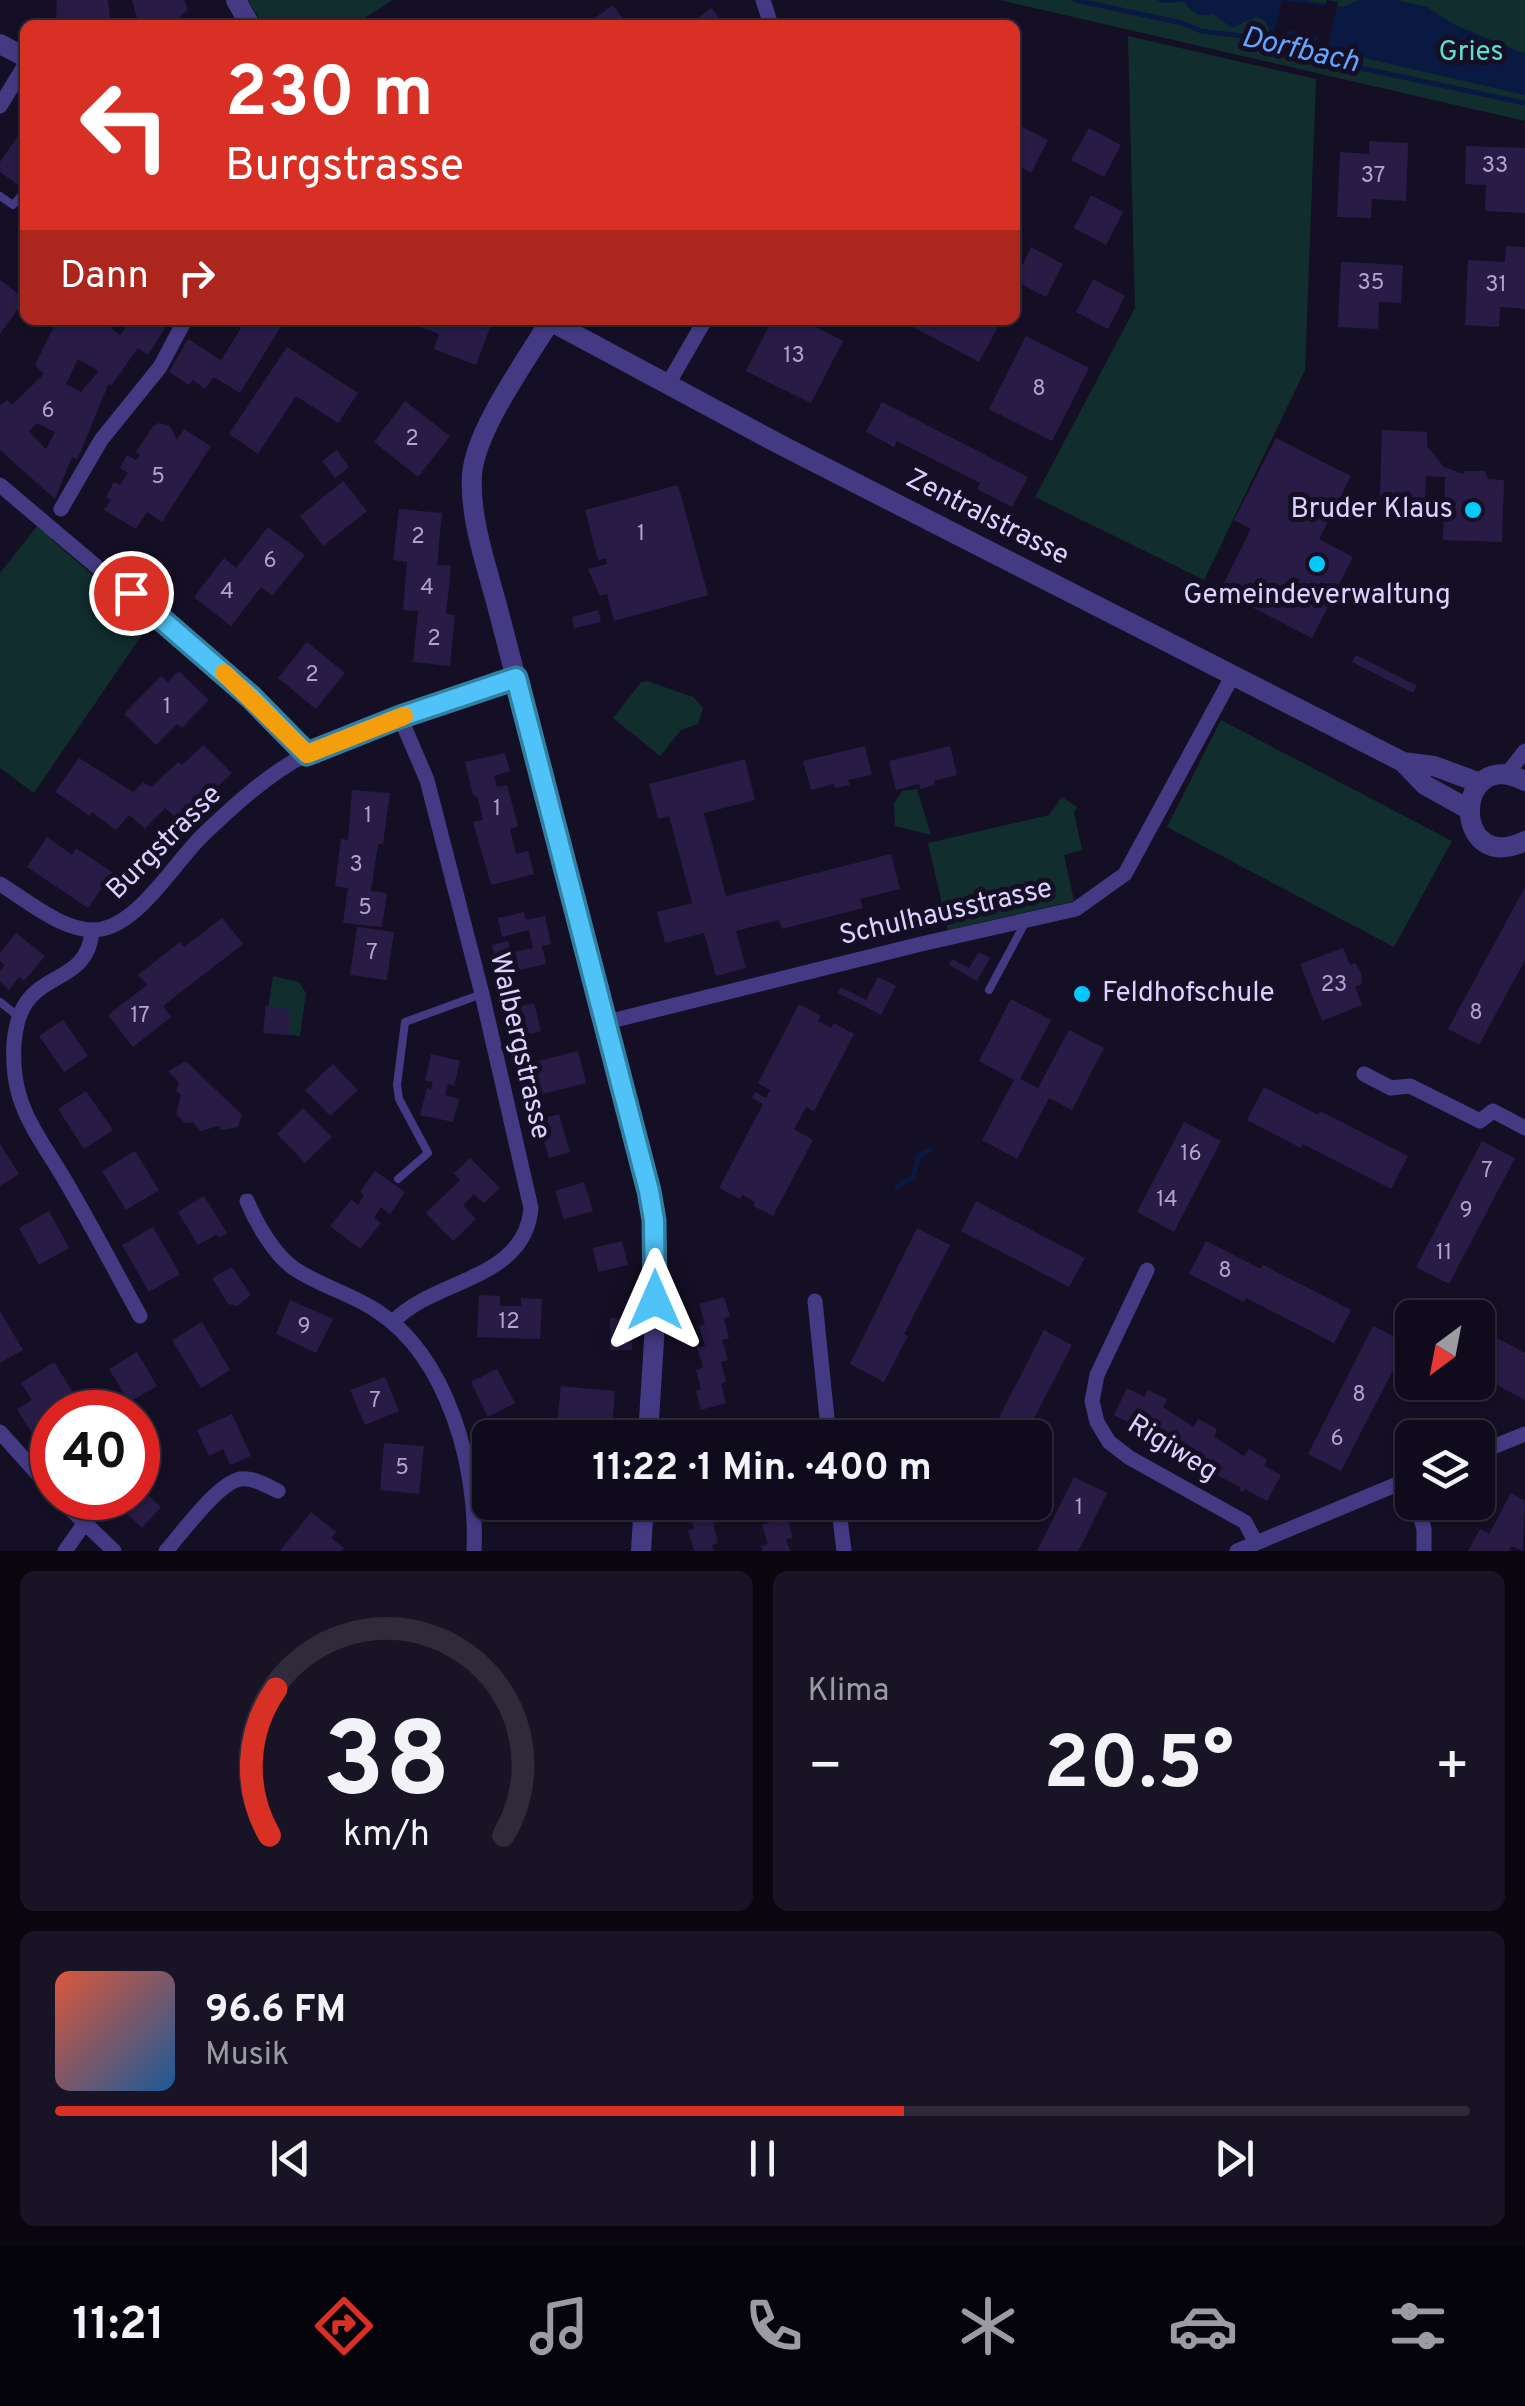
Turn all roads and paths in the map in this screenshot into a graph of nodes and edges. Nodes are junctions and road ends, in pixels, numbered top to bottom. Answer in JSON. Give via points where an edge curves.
{"nodes":[{"id":1,"x":20,"y":73,"type":"edge"},
{"id":2,"x":0,"y":106,"type":"edge"},
{"id":3,"x":0,"y":196,"type":"edge"},
{"id":4,"x":20,"y":196,"type":"edge"},
{"id":5,"x":181,"y":325,"type":"edge"},
{"id":6,"x":546,"y":325,"type":"edge"},
{"id":7,"x":558,"y":325,"type":"edge"},
{"id":8,"x":702,"y":325,"type":"edge"},
{"id":9,"x":668,"y":384,"type":"junction"},
{"id":10,"x":0,"y":485,"type":"edge"},
{"id":11,"x":61,"y":509,"type":"dead end"},
{"id":12,"x":1233,"y":675,"type":"junction"},
{"id":13,"x":516,"y":678,"type":"junction"},
{"id":14,"x":400,"y":717,"type":"junction"},
{"id":15,"x":1525,"y":751,"type":"edge"},
{"id":16,"x":307,"y":754,"type":"junction"},
{"id":17,"x":1403,"y":762,"type":"junction"},
{"id":18,"x":1515,"y":778,"type":"edge"},
{"id":19,"x":1480,"y":783,"type":"junction"},
{"id":20,"x":1468,"y":809,"type":"junction"},
{"id":21,"x":1525,"y":841,"type":"edge"},
{"id":22,"x":0,"y":884,"type":"edge"},
{"id":23,"x":1026,"y":921,"type":"junction"},
{"id":24,"x":92,"y":930,"type":"junction"},
{"id":25,"x":989,"y":990,"type":"dead end"},
{"id":26,"x":482,"y":994,"type":"junction"},
{"id":27,"x":0,"y":1002,"type":"edge"},
{"id":28,"x":19,"y":1017,"type":"junction"},
{"id":29,"x":607,"y":1022,"type":"junction"},
{"id":30,"x":1364,"y":1074,"type":"dead end"},
{"id":31,"x":1525,"y":1128,"type":"edge"},
{"id":32,"x":398,"y":1179,"type":"dead end"},
{"id":33,"x":247,"y":1201,"type":"dead end"},
{"id":34,"x":1147,"y":1270,"type":"dead end"},
{"id":35,"x":815,"y":1301,"type":"dead end"},
{"id":36,"x":140,"y":1316,"type":"dead end"},
{"id":37,"x":392,"y":1322,"type":"junction"},
{"id":38,"x":649,"y":1420,"type":"edge"},
{"id":39,"x":826,"y":1420,"type":"edge"},
{"id":40,"x":0,"y":1432,"type":"edge"},
{"id":41,"x":1525,"y":1434,"type":"edge"},
{"id":42,"x":1495,"y":1446,"type":"edge"},
{"id":43,"x":30,"y":1465,"type":"edge"},
{"id":44,"x":1395,"y":1490,"type":"edge"},
{"id":45,"x":278,"y":1491,"type":"dead end"},
{"id":46,"x":80,"y":1520,"type":"edge"},
{"id":47,"x":643,"y":1520,"type":"edge"},
{"id":48,"x":840,"y":1520,"type":"edge"},
{"id":49,"x":1421,"y":1520,"type":"edge"},
{"id":50,"x":84,"y":1524,"type":"junction"},
{"id":51,"x":1256,"y":1543,"type":"junction"},
{"id":52,"x":64,"y":1551,"type":"edge"},
{"id":53,"x":114,"y":1551,"type":"edge"},
{"id":54,"x":166,"y":1551,"type":"edge"},
{"id":55,"x":474,"y":1551,"type":"edge"},
{"id":56,"x":641,"y":1551,"type":"edge"},
{"id":57,"x":844,"y":1551,"type":"edge"},
{"id":58,"x":1237,"y":1551,"type":"edge"},
{"id":59,"x":1424,"y":1551,"type":"edge"}],
"edges":[{"from":1,"to":2,"type":"street"},
{"from":3,"to":4,"type":"lane","via":[[13,204]]},
{"from":5,"to":11,"type":"street","via":[[160,367],[101,440]]},
{"from":6,"to":13,"type":"street","via":[[478,446],[472,469],[476,517]]},
{"from":7,"to":9,"type":"street","name":"Zentralstrasse"},
{"from":8,"to":9,"type":"street"},
{"from":9,"to":12,"type":"street","name":"Zentralstrasse"},
{"from":10,"to":16,"type":"street","via":[[251,697]]},
{"from":12,"to":17,"type":"street","name":"Zentralstrasse"},
{"from":12,"to":23,"type":"street","name":"Schulhausstrasse","via":[[1125,874],[1076,909]]},
{"from":13,"to":14,"type":"street","name":"Burgstrasse"},
{"from":13,"to":29,"type":"street"},
{"from":14,"to":16,"type":"street","name":"Burgstrasse"},
{"from":14,"to":26,"type":"street","name":"Walbergstrasse","via":[[427,780]]},
{"from":15,"to":18,"type":"street"},
{"from":16,"to":24,"type":"street","name":"Burgstrasse","via":[[200,838],[132,914]]},
{"from":17,"to":19,"type":"street","name":"Zentralstrasse"},
{"from":17,"to":20,"type":"street","name":"Zentralstrasse","via":[[1424,785]]},
{"from":18,"to":19,"type":"street","via":[[1492,776]]},
{"from":19,"to":20,"type":"street"},
{"from":20,"to":21,"type":"street","via":[[1487,843]]},
{"from":22,"to":24,"type":"street","via":[[60,920]]},
{"from":23,"to":25,"type":"lane"},
{"from":23,"to":29,"type":"street","name":"Schulhausstrasse"},
{"from":24,"to":28,"type":"street","name":"Burgstrasse","via":[[80,964],[32,994]]},
{"from":26,"to":32,"type":"lane","via":[[405,1022],[399,1100],[428,1153]]},
{"from":26,"to":37,"type":"street","name":"Walbergstrasse","via":[[530,1224],[501,1262]]},
{"from":27,"to":28,"type":"lane"},
{"from":28,"to":36,"type":"street","via":[[16,1071],[26,1113]]},
{"from":29,"to":38,"type":"street","via":[[654,1220]]},
{"from":30,"to":31,"type":"street","via":[[1391,1088],[1410,1086],[1480,1121],[1492,1111]]},
{"from":33,"to":37,"type":"street","via":[[293,1268]]},
{"from":34,"to":51,"type":"street","name":"Rigiweg","via":[[1097,1376],[1096,1422],[1130,1458],[1245,1522]]},
{"from":35,"to":39,"type":"street"},
{"from":37,"to":55,"type":"street","via":[[421,1356],[446,1402],[470,1480]]},
{"from":40,"to":43,"type":"street"},
{"from":41,"to":42,"type":"street"},
{"from":44,"to":51,"type":"street"},
{"from":45,"to":54,"type":"street","via":[[240,1479]]},
{"from":46,"to":50,"type":"street"},
{"from":47,"to":56,"type":"street"},
{"from":48,"to":57,"type":"street"},
{"from":49,"to":59,"type":"street"},
{"from":50,"to":52,"type":"street"},
{"from":50,"to":53,"type":"street"},
{"from":51,"to":58,"type":"street"}]}
